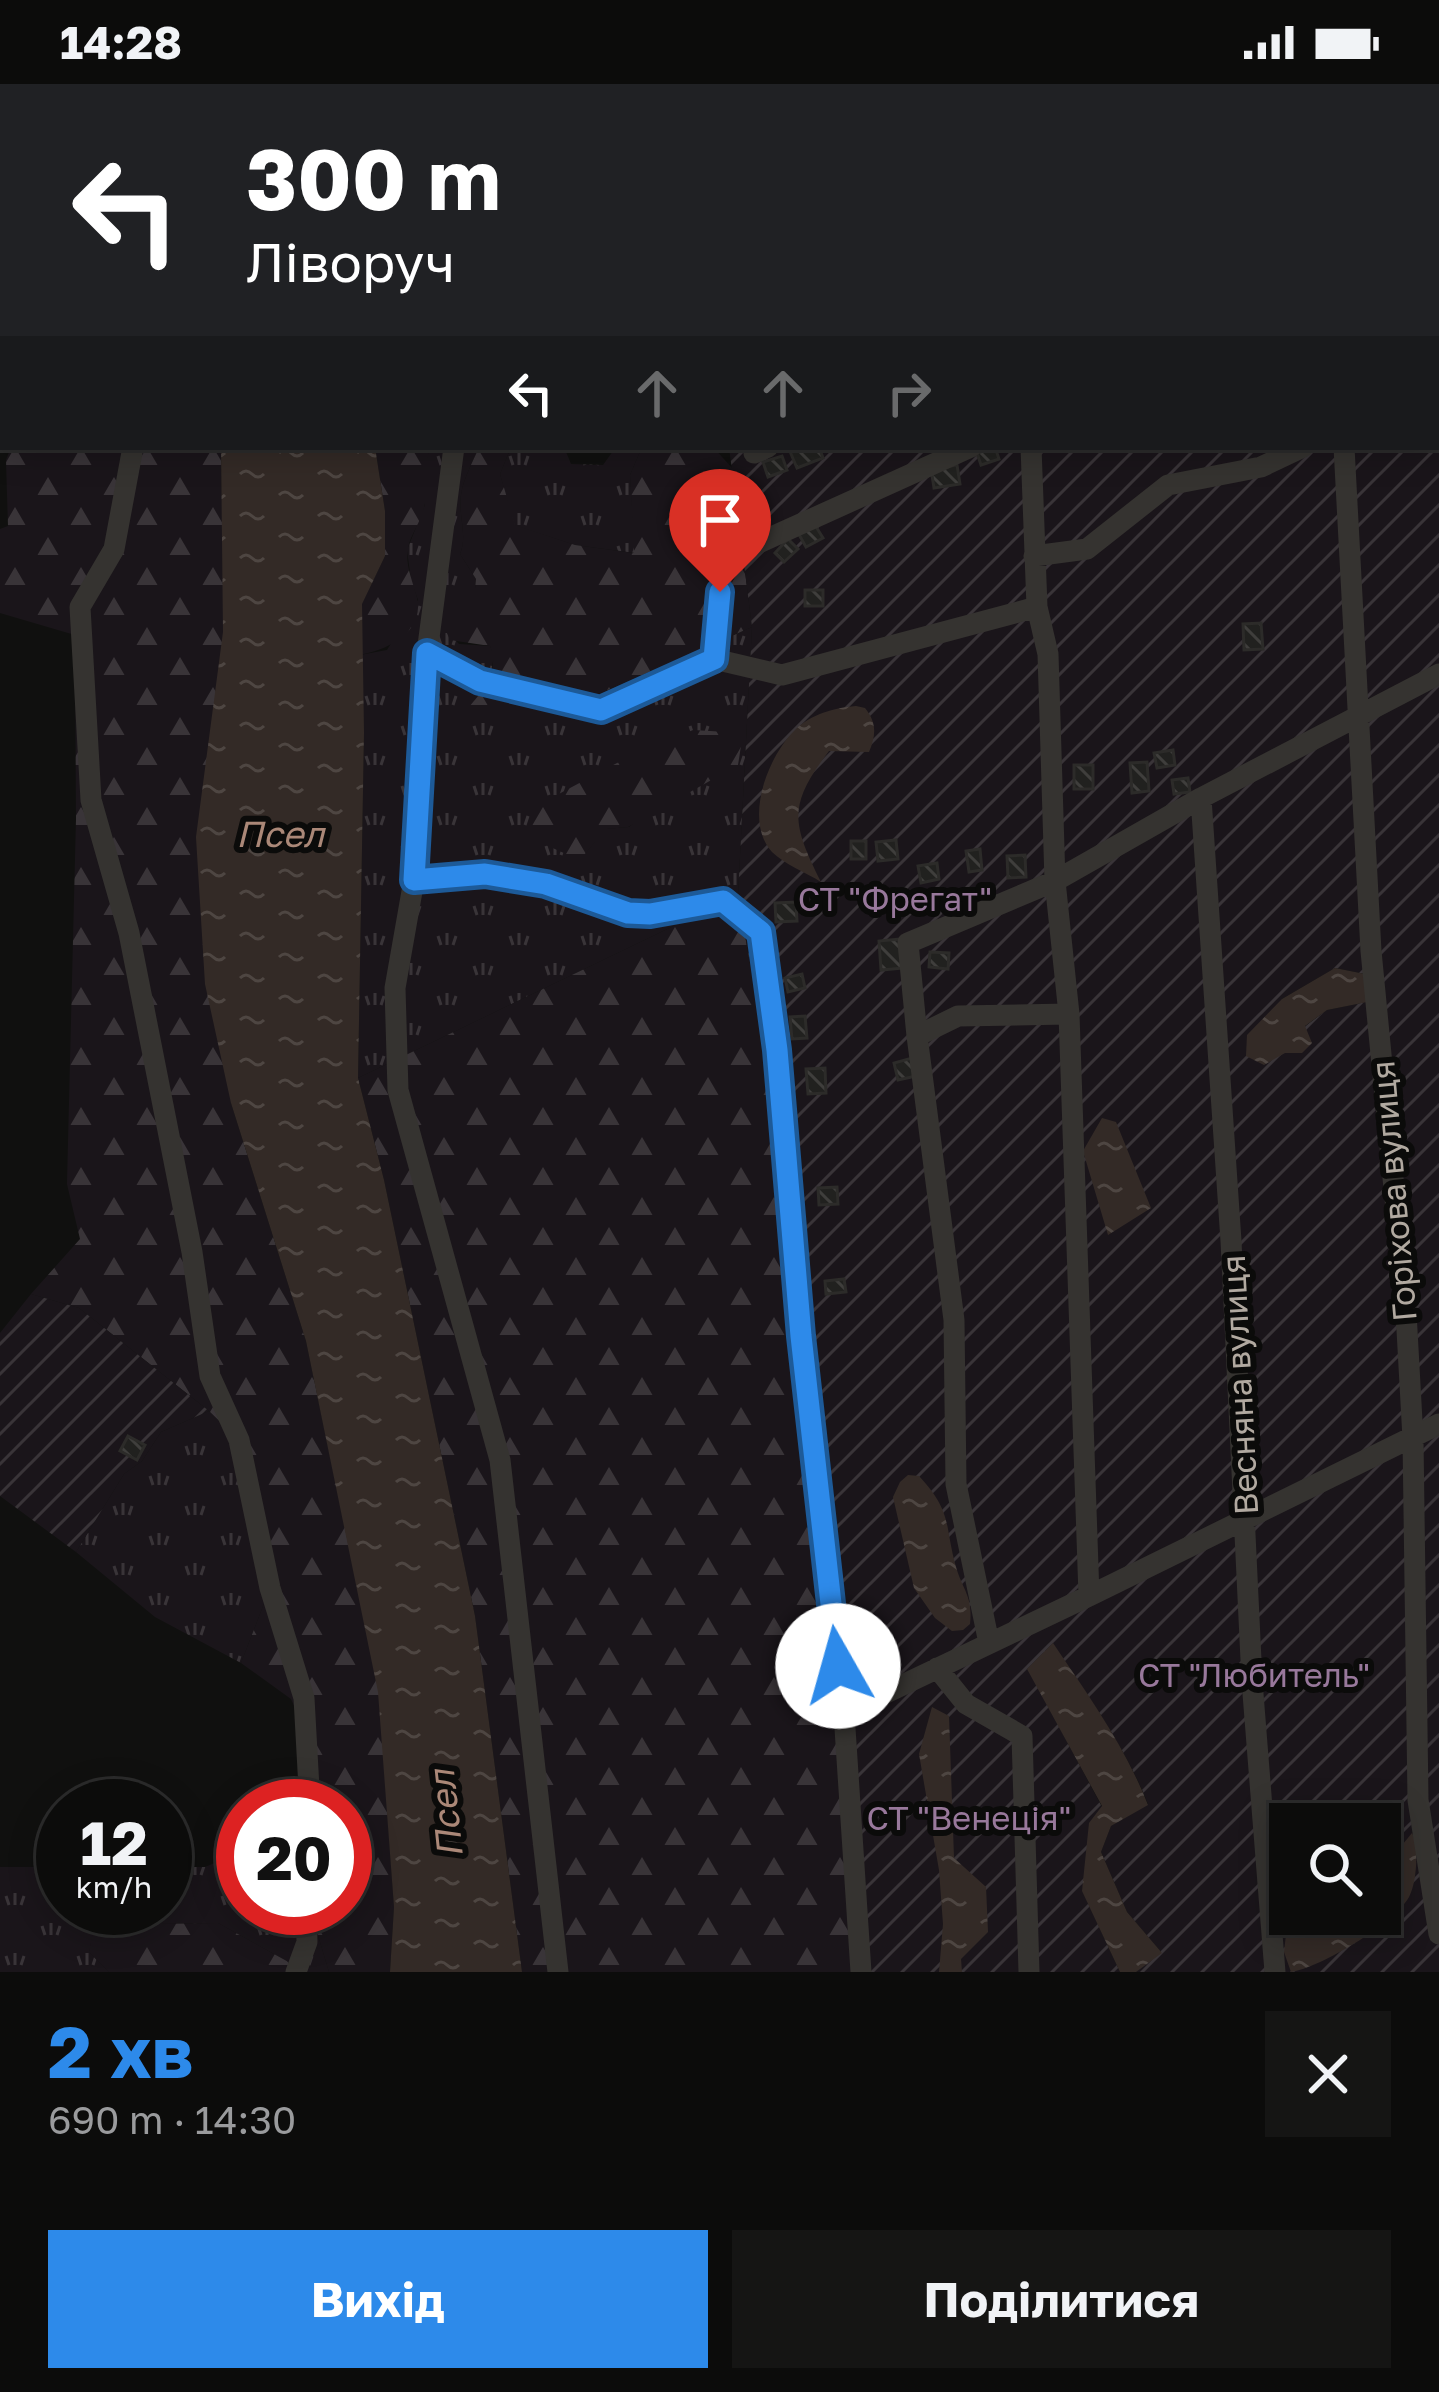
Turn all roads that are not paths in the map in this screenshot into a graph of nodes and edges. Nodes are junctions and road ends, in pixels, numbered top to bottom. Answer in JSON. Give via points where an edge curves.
{"nodes":[{"id":1,"x":132,"y":450,"type":"edge"},
{"id":2,"x":454,"y":450,"type":"edge"},
{"id":3,"x":964,"y":450,"type":"edge"},
{"id":4,"x":1031,"y":450,"type":"edge"},
{"id":5,"x":1298,"y":450,"type":"edge"},
{"id":6,"x":1344,"y":450,"type":"edge"},
{"id":7,"x":1034,"y":556,"type":"junction"},
{"id":8,"x":1037,"y":607,"type":"junction"},
{"id":9,"x":427,"y":653,"type":"junction"},
{"id":10,"x":714,"y":659,"type":"junction"},
{"id":11,"x":1439,"y":674,"type":"edge"},
{"id":12,"x":1359,"y":717,"type":"junction"},
{"id":13,"x":1201,"y":798,"type":"junction"},
{"id":14,"x":414,"y":880,"type":"junction"},
{"id":15,"x":1055,"y":881,"type":"junction"},
{"id":16,"x":1069,"y":1014,"type":"junction"},
{"id":17,"x":917,"y":1036,"type":"junction"},
{"id":18,"x":1439,"y":1424,"type":"edge"},
{"id":19,"x":1413,"y":1438,"type":"junction"},
{"id":20,"x":1246,"y":1517,"type":"junction"},
{"id":21,"x":1089,"y":1596,"type":"junction"},
{"id":22,"x":989,"y":1643,"type":"junction"},
{"id":23,"x":937,"y":1668,"type":"junction"},
{"id":24,"x":844,"y":1713,"type":"junction"},
{"id":25,"x":308,"y":1779,"type":"edge"},
{"id":26,"x":1439,"y":1934,"type":"edge"},
{"id":27,"x":307,"y":1935,"type":"edge"},
{"id":28,"x":296,"y":1972,"type":"edge"},
{"id":29,"x":558,"y":1972,"type":"edge"},
{"id":30,"x":860,"y":1972,"type":"edge"},
{"id":31,"x":1029,"y":1972,"type":"edge"},
{"id":32,"x":1275,"y":1972,"type":"edge"}],
"edges":[{"from":1,"to":25,"type":"street","via":[[114,549],[80,607],[91,800],[128,933],[210,1376],[239,1440],[270,1588],[304,1698]]},
{"from":2,"to":9,"type":"street"},
{"from":3,"to":10,"type":"street","via":[[723,559]]},
{"from":4,"to":7,"type":"street"},
{"from":5,"to":7,"type":"street","via":[[1262,467],[1168,485],[1088,549]]},
{"from":6,"to":12,"type":"street","name":"Горіхова вулиця"},
{"from":7,"to":8,"type":"street"},
{"from":8,"to":10,"type":"street","via":[[782,675]]},
{"from":8,"to":15,"type":"street","via":[[1048,654]]},
{"from":9,"to":10,"type":"street","via":[[480,681],[601,710]]},
{"from":9,"to":14,"type":"street"},
{"from":11,"to":12,"type":"street"},
{"from":12,"to":13,"type":"street"},
{"from":12,"to":19,"type":"street","name":"Горіхова вулиця"},
{"from":13,"to":15,"type":"street"},
{"from":13,"to":20,"type":"street","name":"Весняна вулиця"},
{"from":14,"to":24,"type":"street","via":[[485,874],[546,884],[628,913],[723,901],[761,932]]},
{"from":14,"to":29,"type":"street","via":[[395,988],[398,1090],[500,1460]]},
{"from":15,"to":16,"type":"street"},
{"from":15,"to":17,"type":"street","via":[[908,943]]},
{"from":16,"to":17,"type":"street","via":[[958,1016]]},
{"from":16,"to":21,"type":"street"},
{"from":17,"to":22,"type":"street","via":[[953,1320],[956,1484]]},
{"from":18,"to":19,"type":"street"},
{"from":19,"to":20,"type":"street"},
{"from":19,"to":26,"type":"street","name":"Горіхова вулиця","via":[[1418,1800]]},
{"from":20,"to":21,"type":"street"},
{"from":20,"to":32,"type":"street","name":"Весняна вулиця"},
{"from":21,"to":22,"type":"street"},
{"from":22,"to":23,"type":"street"},
{"from":23,"to":24,"type":"street"},
{"from":23,"to":31,"type":"street","via":[[966,1704],[1022,1736]]},
{"from":24,"to":30,"type":"street"},
{"from":27,"to":28,"type":"street"}]}
